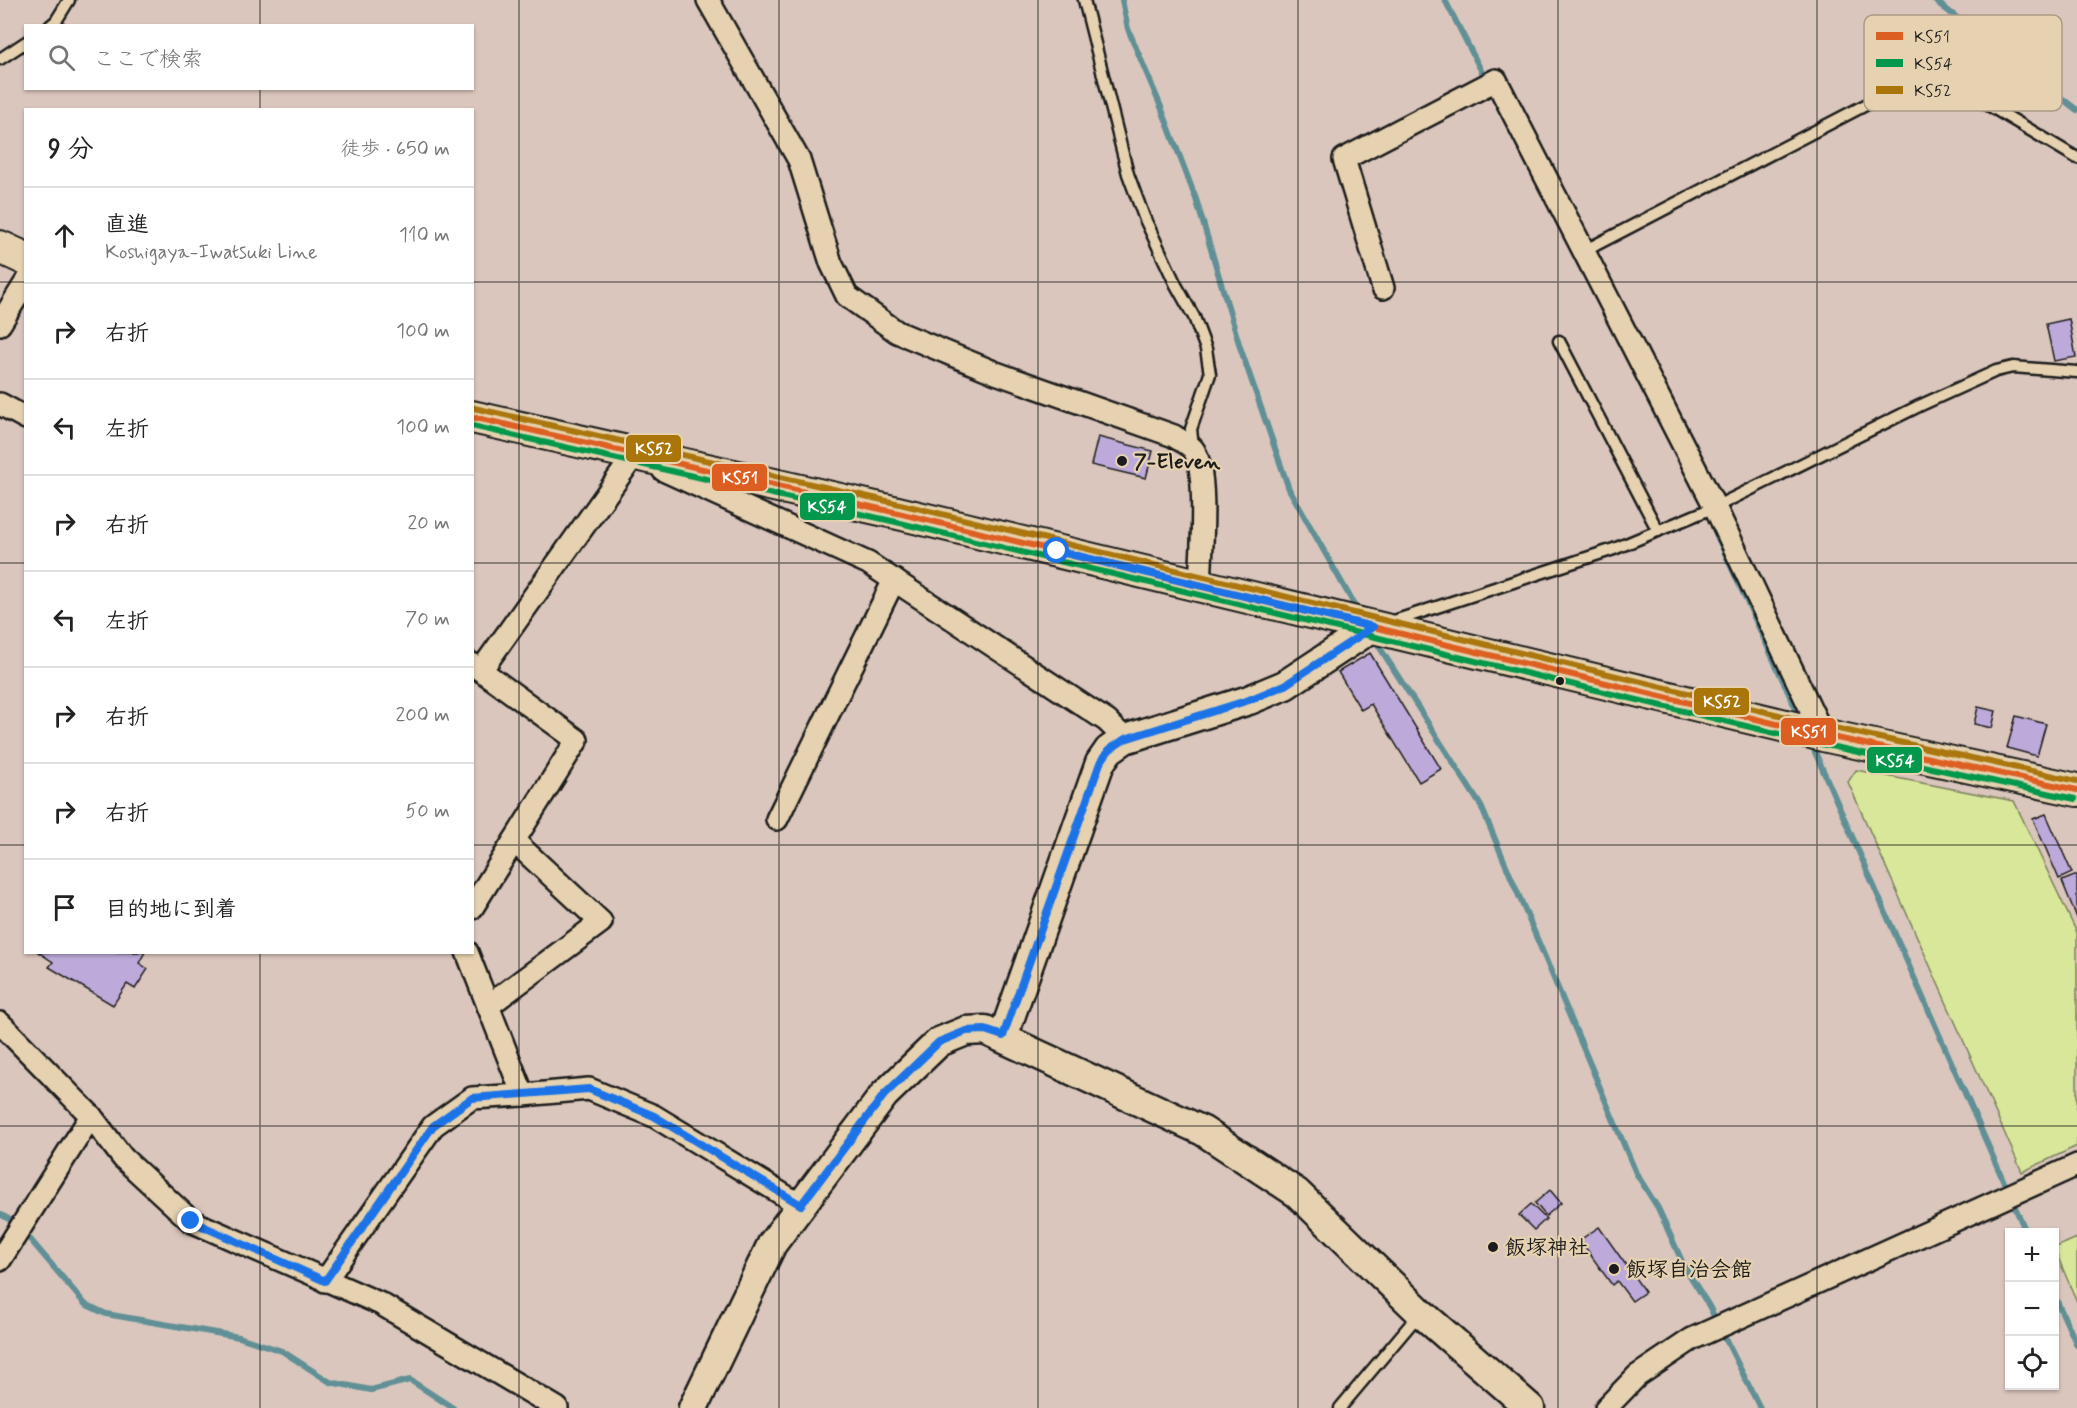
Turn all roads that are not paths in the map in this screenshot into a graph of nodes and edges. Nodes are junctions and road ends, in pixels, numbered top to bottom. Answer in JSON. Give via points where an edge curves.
{"nodes":[{"id":1,"x":69,"y":0,"type":"edge"},
{"id":2,"x":708,"y":0,"type":"edge"},
{"id":3,"x":1084,"y":0,"type":"edge"},
{"id":4,"x":53,"y":24,"type":"edge"},
{"id":5,"x":24,"y":43,"type":"edge"},
{"id":6,"x":0,"y":58,"type":"edge"},
{"id":7,"x":1864,"y":106,"type":"edge"},
{"id":8,"x":1997,"y":111,"type":"edge"},
{"id":9,"x":2077,"y":159,"type":"edge"},
{"id":10,"x":0,"y":247,"type":"edge"},
{"id":11,"x":1584,"y":251,"type":"junction"},
{"id":12,"x":24,"y":258,"type":"edge"},
{"id":13,"x":24,"y":285,"type":"edge"},
{"id":14,"x":1383,"y":288,"type":"dead end"},
{"id":15,"x":0,"y":324,"type":"edge"},
{"id":16,"x":1560,"y":341,"type":"dead end"},
{"id":17,"x":2077,"y":372,"type":"edge"},
{"id":18,"x":0,"y":404,"type":"edge"},
{"id":19,"x":24,"y":417,"type":"edge"},
{"id":20,"x":474,"y":417,"type":"edge"},
{"id":21,"x":1193,"y":449,"type":"junction"},
{"id":22,"x":627,"y":454,"type":"junction"},
{"id":23,"x":1715,"y":507,"type":"junction"},
{"id":24,"x":1658,"y":531,"type":"junction"},
{"id":25,"x":894,"y":580,"type":"junction"},
{"id":26,"x":1200,"y":584,"type":"junction"},
{"id":27,"x":1373,"y":627,"type":"junction"},
{"id":28,"x":477,"y":667,"type":"edge"},
{"id":29,"x":1823,"y":735,"type":"junction"},
{"id":30,"x":1125,"y":739,"type":"junction"},
{"id":31,"x":2077,"y":790,"type":"edge"},
{"id":32,"x":777,"y":819,"type":"dead end"},
{"id":33,"x":514,"y":841,"type":"junction"},
{"id":34,"x":474,"y":905,"type":"edge"},
{"id":35,"x":468,"y":954,"type":"edge"},
{"id":36,"x":488,"y":1006,"type":"junction"},
{"id":37,"x":0,"y":1023,"type":"edge"},
{"id":38,"x":1003,"y":1036,"type":"junction"},
{"id":39,"x":524,"y":1095,"type":"junction"},
{"id":40,"x":91,"y":1116,"type":"junction"},
{"id":41,"x":2077,"y":1165,"type":"edge"},
{"id":42,"x":801,"y":1205,"type":"junction"},
{"id":43,"x":0,"y":1260,"type":"edge"},
{"id":44,"x":325,"y":1281,"type":"junction"},
{"id":45,"x":1420,"y":1313,"type":"junction"},
{"id":46,"x":557,"y":1408,"type":"edge"},
{"id":47,"x":693,"y":1408,"type":"edge"},
{"id":48,"x":1340,"y":1408,"type":"edge"},
{"id":49,"x":1530,"y":1408,"type":"edge"},
{"id":50,"x":1606,"y":1408,"type":"edge"}],
"edges":[{"from":1,"to":4,"type":"lane"},
{"from":2,"to":21,"type":"street","via":[[799,160],[831,263],[847,296],[897,332],[996,373],[1174,436]]},
{"from":3,"to":21,"type":"lane","via":[[1128,174],[1206,349],[1210,374],[1191,429]]},
{"from":5,"to":6,"type":"lane"},
{"from":7,"to":11,"type":"lane"},
{"from":8,"to":9,"type":"lane"},
{"from":10,"to":12,"type":"main road"},
{"from":11,"to":14,"type":"street","via":[[1496,80],[1344,159]]},
{"from":11,"to":23,"type":"street"},
{"from":13,"to":15,"type":"street"},
{"from":16,"to":24,"type":"lane"},
{"from":17,"to":23,"type":"lane","via":[[2013,367],[1996,371]]},
{"from":18,"to":19,"type":"street"},
{"from":20,"to":22,"type":"main road"},
{"from":21,"to":26,"type":"street","via":[[1200,464],[1203,490]]},
{"from":22,"to":25,"type":"street","via":[[868,563]]},
{"from":22,"to":26,"type":"main road"},
{"from":22,"to":28,"type":"street"},
{"from":23,"to":24,"type":"lane"},
{"from":23,"to":29,"type":"street"},
{"from":24,"to":27,"type":"lane","via":[[1614,549]]},
{"from":25,"to":30,"type":"street","via":[[1107,721]]},
{"from":25,"to":32,"type":"street"},
{"from":26,"to":27,"type":"main road"},
{"from":27,"to":29,"type":"main road"},
{"from":27,"to":30,"type":"street","via":[[1285,685]]},
{"from":28,"to":33,"type":"street","via":[[577,740]]},
{"from":29,"to":31,"type":"main road"},
{"from":30,"to":38,"type":"street","via":[[1109,750],[1100,763]]},
{"from":33,"to":34,"type":"street"},
{"from":33,"to":36,"type":"street","via":[[601,922]]},
{"from":35,"to":36,"type":"street"},
{"from":36,"to":39,"type":"street"},
{"from":37,"to":40,"type":"street"},
{"from":38,"to":42,"type":"street","via":[[985,1030],[966,1031],[939,1042],[884,1095]]},
{"from":38,"to":45,"type":"street","via":[[1212,1137],[1297,1193]]},
{"from":39,"to":42,"type":"street","via":[[589,1089],[654,1116]]},
{"from":39,"to":44,"type":"street","via":[[472,1098],[433,1126]]},
{"from":40,"to":43,"type":"street"},
{"from":40,"to":44,"type":"street","via":[[123,1158],[191,1221]]},
{"from":41,"to":50,"type":"street","via":[[1692,1339],[1637,1376]]},
{"from":42,"to":47,"type":"street","via":[[772,1244]]},
{"from":44,"to":46,"type":"street","via":[[381,1304]]},
{"from":45,"to":48,"type":"lane"},
{"from":45,"to":49,"type":"street"}]}
